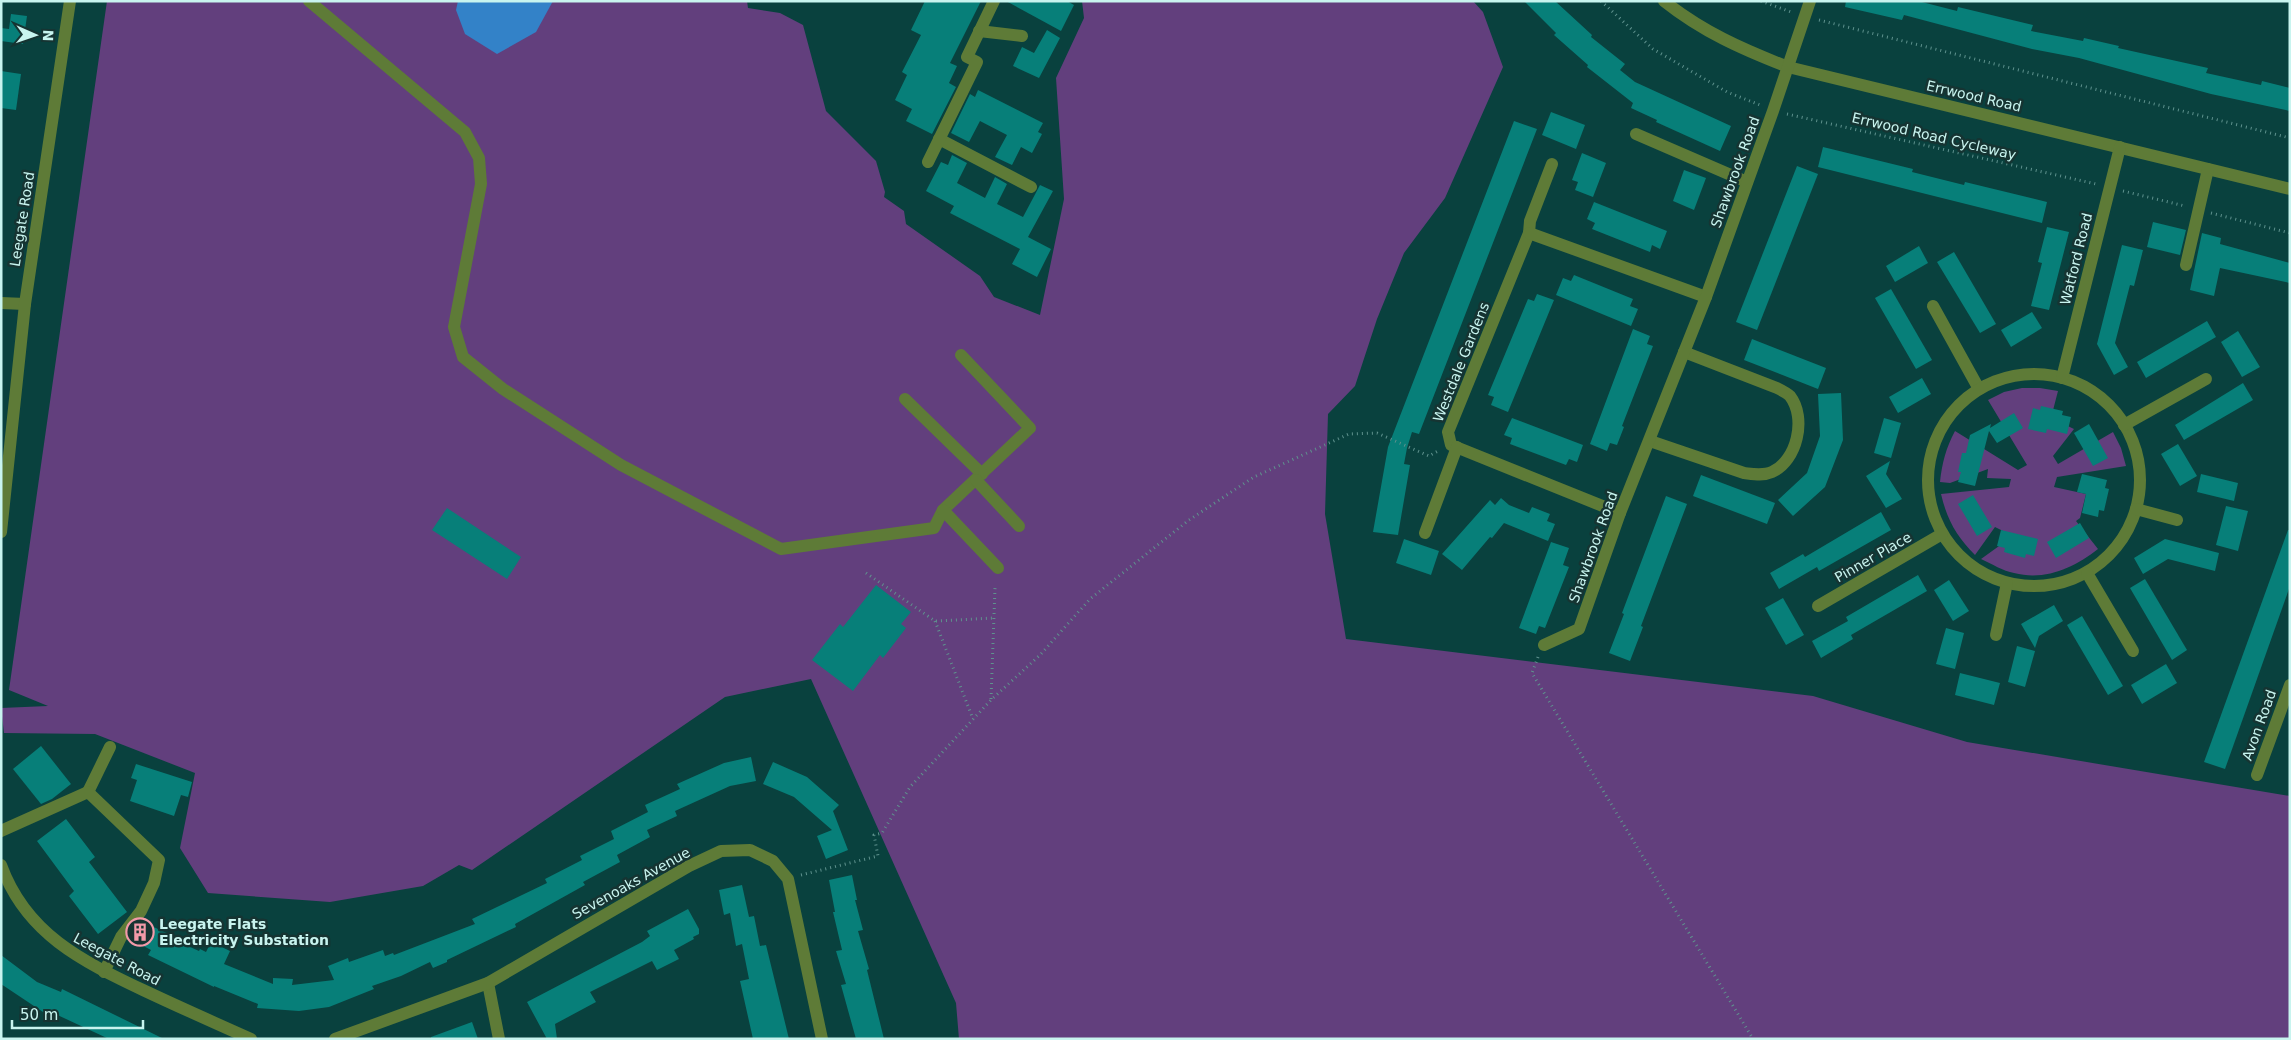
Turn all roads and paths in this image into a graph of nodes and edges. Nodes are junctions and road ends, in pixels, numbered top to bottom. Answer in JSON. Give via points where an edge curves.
{"nodes":[{"id":1,"x":70,"y":1,"type":"edge"},
{"id":2,"x":309,"y":1,"type":"edge"},
{"id":3,"x":994,"y":1,"type":"edge"},
{"id":4,"x":1601,"y":1,"type":"edge"},
{"id":5,"x":1664,"y":1,"type":"edge"},
{"id":6,"x":1761,"y":1,"type":"edge"},
{"id":7,"x":1810,"y":1,"type":"edge"},
{"id":8,"x":1805,"y":16,"type":"junction"},
{"id":9,"x":979,"y":31,"type":"junction"},
{"id":10,"x":1022,"y":36,"type":"dead end"},
{"id":11,"x":1788,"y":67,"type":"junction"},
{"id":12,"x":1773,"y":111,"type":"junction"},
{"id":13,"x":1636,"y":134,"type":"dead end"},
{"id":14,"x":2290,"y":138,"type":"edge"},
{"id":15,"x":939,"y":139,"type":"junction"},
{"id":16,"x":2120,"y":147,"type":"junction"},
{"id":17,"x":928,"y":162,"type":"dead end"},
{"id":18,"x":1552,"y":164,"type":"dead end"},
{"id":19,"x":2208,"y":169,"type":"junction"},
{"id":20,"x":1747,"y":182,"type":"junction"},
{"id":21,"x":1031,"y":187,"type":"dead end"},
{"id":22,"x":2110,"y":187,"type":"junction"},
{"id":23,"x":2290,"y":189,"type":"edge"},
{"id":24,"x":2200,"y":210,"type":"junction"},
{"id":25,"x":1529,"y":233,"type":"junction"},
{"id":26,"x":2290,"y":233,"type":"edge"},
{"id":27,"x":2186,"y":265,"type":"dead end"},
{"id":28,"x":1706,"y":297,"type":"junction"},
{"id":29,"x":1,"y":303,"type":"edge"},
{"id":30,"x":25,"y":304,"type":"junction"},
{"id":31,"x":1933,"y":306,"type":"dead end"},
{"id":32,"x":1684,"y":352,"type":"junction"},
{"id":33,"x":961,"y":356,"type":"dead end"},
{"id":34,"x":2062,"y":378,"type":"junction"},
{"id":35,"x":2206,"y":379,"type":"dead end"},
{"id":36,"x":1979,"y":389,"type":"junction"},
{"id":37,"x":905,"y":398,"type":"dead end"},
{"id":38,"x":2124,"y":424,"type":"junction"},
{"id":39,"x":1650,"y":441,"type":"junction"},
{"id":40,"x":1454,"y":446,"type":"junction"},
{"id":41,"x":979,"y":477,"type":"junction"},
{"id":42,"x":2136,"y":509,"type":"junction"},
{"id":43,"x":943,"y":510,"type":"junction"},
{"id":44,"x":1620,"y":513,"type":"junction"},
{"id":45,"x":2177,"y":520,"type":"dead end"},
{"id":46,"x":1019,"y":526,"type":"dead end"},
{"id":47,"x":1,"y":532,"type":"edge"},
{"id":48,"x":1425,"y":532,"type":"dead end"},
{"id":49,"x":1942,"y":534,"type":"junction"},
{"id":50,"x":998,"y":568,"type":"dead end"},
{"id":51,"x":2087,"y":572,"type":"junction"},
{"id":52,"x":866,"y":573,"type":"dead end"},
{"id":53,"x":2007,"y":583,"type":"junction"},
{"id":54,"x":995,"y":588,"type":"dead end"},
{"id":55,"x":1818,"y":606,"type":"dead end"},
{"id":56,"x":994,"y":618,"type":"junction"},
{"id":57,"x":935,"y":621,"type":"junction"},
{"id":58,"x":1996,"y":635,"type":"dead end"},
{"id":59,"x":1544,"y":646,"type":"joint"},
{"id":60,"x":2133,"y":651,"type":"dead end"},
{"id":61,"x":2290,"y":685,"type":"edge"},
{"id":62,"x":991,"y":700,"type":"junction"},
{"id":63,"x":973,"y":719,"type":"junction"},
{"id":64,"x":110,"y":747,"type":"dead end"},
{"id":65,"x":2257,"y":775,"type":"dead end"},
{"id":66,"x":88,"y":792,"type":"junction"},
{"id":67,"x":1,"y":831,"type":"edge"},
{"id":68,"x":1,"y":865,"type":"edge"},
{"id":69,"x":788,"y":879,"type":"junction"},
{"id":70,"x":104,"y":972,"type":"junction"},
{"id":71,"x":488,"y":983,"type":"junction"},
{"id":72,"x":251,"y":1039,"type":"edge"},
{"id":73,"x":335,"y":1039,"type":"edge"},
{"id":74,"x":499,"y":1039,"type":"edge"},
{"id":75,"x":822,"y":1039,"type":"edge"},
{"id":76,"x":1753,"y":1039,"type":"edge"}],
"edges":[{"from":1,"to":30,"type":"street","name":"Leegate Road"},
{"from":2,"to":43,"type":"street","via":[[465,132],[479,158],[481,184],[454,327],[463,357],[503,389],[621,465],[781,549],[934,528]]},
{"from":3,"to":9,"type":"street"},
{"from":4,"to":12,"type":"path","name":"Errwood Road Cycleway","via":[[1653,49],[1727,92]]},
{"from":5,"to":11,"type":"street","name":"Errwood Road","via":[[1682,16],[1734,47]]},
{"from":6,"to":8,"type":"path"},
{"from":7,"to":8,"type":"street","name":"Shawbrook Road"},
{"from":8,"to":11,"type":"street","name":"Shawbrook Road"},
{"from":8,"to":14,"type":"path"},
{"from":9,"to":10,"type":"street"},
{"from":9,"to":15,"type":"street","via":[[967,57],[977,62]]},
{"from":11,"to":12,"type":"street","name":"Shawbrook Road"},
{"from":11,"to":16,"type":"street","name":"Errwood Road"},
{"from":12,"to":20,"type":"street","name":"Shawbrook Road"},
{"from":12,"to":22,"type":"path","name":"Errwood Road Cycleway"},
{"from":13,"to":20,"type":"street"},
{"from":15,"to":17,"type":"street"},
{"from":15,"to":21,"type":"street"},
{"from":16,"to":19,"type":"street","name":"Errwood Road"},
{"from":16,"to":22,"type":"street","name":"Watford Road"},
{"from":18,"to":25,"type":"street","name":"Westdale Gardens","via":[[1530,221]]},
{"from":19,"to":23,"type":"street","name":"Errwood Road"},
{"from":19,"to":24,"type":"street"},
{"from":20,"to":28,"type":"street","name":"Shawbrook Road"},
{"from":22,"to":24,"type":"path","name":"Errwood Road Cycleway"},
{"from":22,"to":34,"type":"street","name":"Watford Road"},
{"from":24,"to":26,"type":"path","name":"Errwood Road Cycleway"},
{"from":24,"to":27,"type":"street"},
{"from":25,"to":28,"type":"street"},
{"from":25,"to":40,"type":"street","name":"Westdale Gardens","via":[[1448,432]]},
{"from":28,"to":32,"type":"street","name":"Shawbrook Road"},
{"from":29,"to":30,"type":"street"},
{"from":30,"to":47,"type":"street","name":"Leegate Road"},
{"from":31,"to":36,"type":"street"},
{"from":32,"to":39,"type":"street","name":"Shawbrook Road"},
{"from":32,"to":39,"type":"street","via":[[1789,395],[1796,406],[1798,435],[1792,450],[1772,472],[1760,475],[1744,473]]},
{"from":33,"to":41,"type":"street","via":[[1030,428]]},
{"from":34,"to":36,"type":"street","via":[[2046,374],[2011,376]]},
{"from":34,"to":38,"type":"street","via":[[2098,395]]},
{"from":35,"to":38,"type":"street"},
{"from":36,"to":49,"type":"street","via":[[1962,401],[1949,417],[1931,454],[1928,495]]},
{"from":37,"to":41,"type":"street"},
{"from":38,"to":42,"type":"street","via":[[2132,440],[2138,466]]},
{"from":39,"to":44,"type":"street","name":"Shawbrook Road"},
{"from":40,"to":44,"type":"street"},
{"from":40,"to":48,"type":"street","name":"Westdale Gardens"},
{"from":40,"to":62,"type":"path","via":[[1430,456],[1377,433],[1349,434],[1254,477],[1189,520],[1090,598],[1040,655]]},
{"from":41,"to":43,"type":"street"},
{"from":41,"to":46,"type":"street"},
{"from":42,"to":45,"type":"street"},
{"from":42,"to":51,"type":"street","via":[[2112,552]]},
{"from":43,"to":50,"type":"street"},
{"from":44,"to":59,"type":"street","name":"Shawbrook Road","via":[[1579,629]]},
{"from":49,"to":53,"type":"street","via":[[1970,565]]},
{"from":49,"to":55,"type":"street","name":"Pinner Place"},
{"from":51,"to":53,"type":"street","via":[[2048,586]]},
{"from":51,"to":60,"type":"street"},
{"from":52,"to":57,"type":"path"},
{"from":53,"to":58,"type":"street"},
{"from":54,"to":56,"type":"path"},
{"from":56,"to":57,"type":"path"},
{"from":56,"to":62,"type":"path"},
{"from":57,"to":63,"type":"path"},
{"from":59,"to":76,"type":"path","via":[[1532,673]]},
{"from":61,"to":65,"type":"street","name":"Avon Road"},
{"from":62,"to":63,"type":"path"},
{"from":63,"to":69,"type":"path","via":[[910,787],[882,833],[874,835],[878,856]]},
{"from":64,"to":66,"type":"street"},
{"from":66,"to":67,"type":"street"},
{"from":66,"to":70,"type":"street","via":[[159,860],[154,883],[141,911],[121,937]]},
{"from":68,"to":70,"type":"street","name":"Leegate Road","via":[[13,890],[39,927],[77,957]]},
{"from":69,"to":71,"type":"street","name":"Sevenoaks Avenue","via":[[773,860],[750,850],[721,851]]},
{"from":69,"to":75,"type":"street","name":"Sevenoaks Avenue"},
{"from":70,"to":72,"type":"street","name":"Leegate Road"},
{"from":71,"to":73,"type":"street","name":"Sevenoaks Avenue"},
{"from":71,"to":74,"type":"street"}]}
